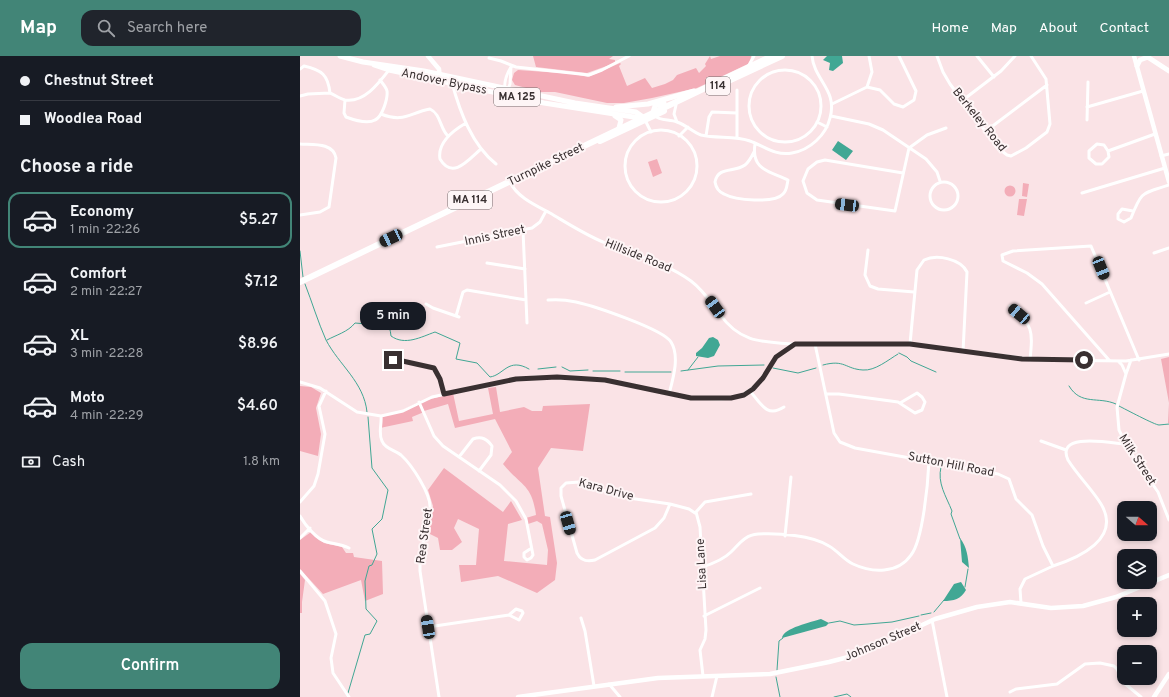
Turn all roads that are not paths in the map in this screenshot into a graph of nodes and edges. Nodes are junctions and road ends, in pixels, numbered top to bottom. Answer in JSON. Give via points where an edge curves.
{"nodes":[{"id":1,"x":340,"y":56,"type":"edge"},
{"id":2,"x":428,"y":56,"type":"edge"},
{"id":3,"x":629,"y":56,"type":"edge"},
{"id":4,"x":754,"y":56,"type":"edge"},
{"id":5,"x":772,"y":56,"type":"edge"},
{"id":6,"x":782,"y":56,"type":"edge"},
{"id":7,"x":812,"y":56,"type":"edge"},
{"id":8,"x":869,"y":56,"type":"edge"},
{"id":9,"x":899,"y":56,"type":"edge"},
{"id":10,"x":937,"y":56,"type":"edge"},
{"id":11,"x":977,"y":56,"type":"edge"},
{"id":12,"x":1015,"y":56,"type":"edge"},
{"id":13,"x":1031,"y":56,"type":"edge"},
{"id":14,"x":1134,"y":56,"type":"edge"},
{"id":15,"x":1147,"y":56,"type":"edge"},
{"id":16,"x":489,"y":58,"type":"dead end"},
{"id":17,"x":761,"y":61,"type":"junction"},
{"id":18,"x":367,"y":62,"type":"junction"},
{"id":19,"x":1137,"y":66,"type":"junction"},
{"id":20,"x":511,"y":67,"type":"junction"},
{"id":21,"x":748,"y":67,"type":"junction"},
{"id":22,"x":300,"y":69,"type":"edge"},
{"id":23,"x":389,"y":70,"type":"junction"},
{"id":24,"x":1169,"y":71,"type":"edge"},
{"id":25,"x":440,"y":77,"type":"junction"},
{"id":26,"x":994,"y":77,"type":"junction"},
{"id":27,"x":380,"y":80,"type":"junction"},
{"id":28,"x":451,"y":80,"type":"junction"},
{"id":29,"x":1088,"y":82,"type":"dead end"},
{"id":30,"x":1047,"y":85,"type":"junction"},
{"id":31,"x":867,"y":87,"type":"junction"},
{"id":32,"x":506,"y":88,"type":"junction"},
{"id":33,"x":737,"y":90,"type":"dead end"},
{"id":34,"x":697,"y":91,"type":"junction"},
{"id":35,"x":1143,"y":91,"type":"junction"},
{"id":36,"x":330,"y":93,"type":"junction"},
{"id":37,"x":506,"y":94,"type":"junction"},
{"id":38,"x":681,"y":95,"type":"junction"},
{"id":39,"x":300,"y":96,"type":"edge"},
{"id":40,"x":345,"y":100,"type":"junction"},
{"id":41,"x":963,"y":100,"type":"junction"},
{"id":42,"x":832,"y":104,"type":"junction"},
{"id":43,"x":676,"y":105,"type":"junction"},
{"id":44,"x":1087,"y":106,"type":"junction"},
{"id":45,"x":600,"y":107,"type":"junction"},
{"id":46,"x":606,"y":113,"type":"junction"},
{"id":47,"x":737,"y":113,"type":"junction"},
{"id":48,"x":381,"y":114,"type":"junction"},
{"id":49,"x":654,"y":114,"type":"junction"},
{"id":50,"x":831,"y":116,"type":"junction"},
{"id":51,"x":643,"y":118,"type":"junction"},
{"id":52,"x":1087,"y":120,"type":"dead end"},
{"id":53,"x":677,"y":122,"type":"junction"},
{"id":54,"x":817,"y":122,"type":"junction"},
{"id":55,"x":466,"y":123,"type":"junction"},
{"id":56,"x":688,"y":127,"type":"junction"},
{"id":57,"x":827,"y":127,"type":"junction"},
{"id":58,"x":619,"y":128,"type":"junction"},
{"id":59,"x":946,"y":128,"type":"dead end"},
{"id":60,"x":986,"y":131,"type":"junction"},
{"id":61,"x":651,"y":132,"type":"junction"},
{"id":62,"x":1155,"y":134,"type":"junction"},
{"id":63,"x":448,"y":136,"type":"junction"},
{"id":64,"x":679,"y":136,"type":"junction"},
{"id":65,"x":706,"y":136,"type":"junction"},
{"id":66,"x":737,"y":138,"type":"junction"},
{"id":67,"x":597,"y":140,"type":"junction"},
{"id":68,"x":300,"y":144,"type":"edge"},
{"id":69,"x":755,"y":144,"type":"junction"},
{"id":70,"x":909,"y":148,"type":"junction"},
{"id":71,"x":482,"y":149,"type":"junction"},
{"id":72,"x":1108,"y":150,"type":"junction"},
{"id":73,"x":754,"y":152,"type":"junction"},
{"id":74,"x":1169,"y":154,"type":"edge"},
{"id":75,"x":1161,"y":156,"type":"junction"},
{"id":76,"x":496,"y":164,"type":"dead end"},
{"id":77,"x":1164,"y":168,"type":"junction"},
{"id":78,"x":903,"y":173,"type":"junction"},
{"id":79,"x":940,"y":181,"type":"junction"},
{"id":80,"x":510,"y":182,"type":"junction"},
{"id":81,"x":1169,"y":182,"type":"edge"},
{"id":82,"x":1169,"y":185,"type":"edge"},
{"id":83,"x":1082,"y":193,"type":"dead end"},
{"id":84,"x":546,"y":211,"type":"junction"},
{"id":85,"x":1133,"y":212,"type":"junction"},
{"id":86,"x":300,"y":215,"type":"edge"},
{"id":87,"x":523,"y":230,"type":"junction"},
{"id":88,"x":436,"y":247,"type":"dead end"},
{"id":89,"x":1169,"y":248,"type":"edge"},
{"id":90,"x":868,"y":250,"type":"dead end"},
{"id":91,"x":1154,"y":253,"type":"dead end"},
{"id":92,"x":487,"y":263,"type":"dead end"},
{"id":93,"x":525,"y":269,"type":"junction"},
{"id":94,"x":300,"y":282,"type":"edge"},
{"id":95,"x":914,"y":292,"type":"junction"},
{"id":96,"x":1110,"y":292,"type":"junction"},
{"id":97,"x":526,"y":300,"type":"junction"},
{"id":98,"x":548,"y":300,"type":"dead end"},
{"id":99,"x":1086,"y":303,"type":"dead end"},
{"id":100,"x":426,"y":304,"type":"dead end"},
{"id":101,"x":1010,"y":306,"type":"dead end"},
{"id":102,"x":528,"y":323,"type":"dead end"},
{"id":103,"x":781,"y":343,"type":"junction"},
{"id":104,"x":793,"y":344,"type":"junction"},
{"id":105,"x":815,"y":344,"type":"junction"},
{"id":106,"x":910,"y":344,"type":"junction"},
{"id":107,"x":782,"y":352,"type":"junction"},
{"id":108,"x":963,"y":352,"type":"junction"},
{"id":109,"x":1169,"y":354,"type":"edge"},
{"id":110,"x":1030,"y":360,"type":"junction"},
{"id":111,"x":1109,"y":360,"type":"junction"},
{"id":112,"x":1131,"y":360,"type":"junction"},
{"id":113,"x":1139,"y":360,"type":"junction"},
{"id":114,"x":1118,"y":361,"type":"junction"},
{"id":115,"x":388,"y":363,"type":"dead end"},
{"id":116,"x":1126,"y":374,"type":"junction"},
{"id":117,"x":300,"y":382,"type":"edge"},
{"id":118,"x":326,"y":391,"type":"junction"},
{"id":119,"x":750,"y":391,"type":"junction"},
{"id":120,"x":444,"y":394,"type":"junction"},
{"id":121,"x":669,"y":394,"type":"junction"},
{"id":122,"x":826,"y":394,"type":"junction"},
{"id":123,"x":419,"y":402,"type":"junction"},
{"id":124,"x":900,"y":403,"type":"junction"},
{"id":125,"x":784,"y":407,"type":"dead end"},
{"id":126,"x":381,"y":416,"type":"junction"},
{"id":127,"x":1041,"y":441,"type":"dead end"},
{"id":128,"x":1125,"y":444,"type":"junction"},
{"id":129,"x":1066,"y":450,"type":"junction"},
{"id":130,"x":459,"y":457,"type":"junction"},
{"id":131,"x":929,"y":461,"type":"junction"},
{"id":132,"x":479,"y":471,"type":"junction"},
{"id":133,"x":791,"y":477,"type":"dead end"},
{"id":134,"x":751,"y":494,"type":"dead end"},
{"id":135,"x":300,"y":502,"type":"edge"},
{"id":136,"x":670,"y":504,"type":"junction"},
{"id":137,"x":695,"y":513,"type":"junction"},
{"id":138,"x":300,"y":516,"type":"edge"},
{"id":139,"x":1169,"y":520,"type":"edge"},
{"id":140,"x":310,"y":528,"type":"junction"},
{"id":141,"x":784,"y":536,"type":"junction"},
{"id":142,"x":300,"y":538,"type":"edge"},
{"id":143,"x":349,"y":548,"type":"dead end"},
{"id":144,"x":530,"y":549,"type":"dead end"},
{"id":145,"x":1053,"y":566,"type":"junction"},
{"id":146,"x":702,"y":567,"type":"junction"},
{"id":147,"x":300,"y":571,"type":"edge"},
{"id":148,"x":1169,"y":575,"type":"edge"},
{"id":149,"x":760,"y":588,"type":"dead end"},
{"id":150,"x":1021,"y":603,"type":"junction"},
{"id":151,"x":509,"y":615,"type":"dead end"},
{"id":152,"x":704,"y":616,"type":"junction"},
{"id":153,"x":581,"y":618,"type":"dead end"},
{"id":154,"x":932,"y":620,"type":"junction"},
{"id":155,"x":428,"y":627,"type":"junction"},
{"id":156,"x":1169,"y":674,"type":"edge"},
{"id":157,"x":703,"y":676,"type":"junction"},
{"id":158,"x":718,"y":676,"type":"junction"},
{"id":159,"x":609,"y":684,"type":"junction"},
{"id":160,"x":594,"y":686,"type":"junction"},
{"id":161,"x":1010,"y":692,"type":"dead end"},
{"id":162,"x":348,"y":696,"type":"edge"},
{"id":163,"x":438,"y":697,"type":"edge"},
{"id":164,"x":518,"y":697,"type":"edge"},
{"id":165,"x":620,"y":697,"type":"edge"},
{"id":166,"x":712,"y":697,"type":"edge"},
{"id":167,"x":947,"y":697,"type":"edge"},
{"id":168,"x":1141,"y":697,"type":"edge"},
{"id":169,"x":1154,"y":697,"type":"edge"}],
"edges":[{"from":1,"to":18,"type":"main road","name":"Andover Bypass","number":"MA 125"},
{"from":2,"to":25,"type":"street","via":[[439,69]]},
{"from":3,"to":20,"type":"street","via":[[589,75]]},
{"from":4,"to":17,"type":"street"},
{"from":4,"to":21,"type":"street"},
{"from":5,"to":17,"type":"highway","name":"Turnpike Street"},
{"from":6,"to":43,"type":"highway","name":"Turnpike Street","number":"114"},
{"from":7,"to":42,"type":"street","via":[[815,68],[829,90]]},
{"from":8,"to":31,"type":"street","via":[[872,72]]},
{"from":9,"to":31,"type":"street","via":[[916,90],[912,102],[903,107],[896,106],[880,90]]},
{"from":10,"to":41,"type":"street","name":"Berkeley Road","via":[[945,76]]},
{"from":11,"to":26,"type":"street"},
{"from":12,"to":26,"type":"street"},
{"from":13,"to":30,"type":"street","name":"Berkeley Road","via":[[1045,76]]},
{"from":14,"to":19,"type":"street"},
{"from":15,"to":19,"type":"main road","via":[[1140,60]]},
{"from":15,"to":24,"type":"main road"},
{"from":16,"to":20,"type":"street"},
{"from":17,"to":21,"type":"highway","name":"Turnpike Street"},
{"from":18,"to":23,"type":"main road","name":"Andover Bypass","number":"MA 125"},
{"from":18,"to":25,"type":"main road","name":"Andover Bypass","number":"MA 125"},
{"from":19,"to":35,"type":"street"},
{"from":20,"to":32,"type":"street"},
{"from":21,"to":34,"type":"highway","name":"Turnpike Street"},
{"from":22,"to":36,"type":"street","via":[[304,66],[317,68],[328,80]]},
{"from":23,"to":25,"type":"main road","name":"Andover Bypass","number":"MA 125"},
{"from":23,"to":27,"type":"street"},
{"from":25,"to":28,"type":"main road","name":"Andover Bypass","number":"MA 125"},
{"from":26,"to":41,"type":"street"},
{"from":27,"to":40,"type":"street","via":[[368,93]]},
{"from":27,"to":48,"type":"street","via":[[387,95]]},
{"from":28,"to":32,"type":"main road","name":"Andover Bypass","number":"MA 125"},
{"from":28,"to":37,"type":"main road","name":"Andover Bypass","number":"MA 125"},
{"from":28,"to":55,"type":"street"},
{"from":29,"to":44,"type":"street"},
{"from":30,"to":60,"type":"street"},
{"from":30,"to":60,"type":"street","name":"Berkeley Road","via":[[1050,124],[1048,130],[1040,137],[1011,156],[1000,150]]},
{"from":31,"to":42,"type":"street"},
{"from":32,"to":37,"type":"street"},
{"from":32,"to":45,"type":"main road","name":"Andover Bypass","number":"MA 125"},
{"from":33,"to":47,"type":"street"},
{"from":34,"to":38,"type":"main road","number":"MA 125"},
{"from":34,"to":49,"type":"highway","name":"Turnpike Street"},
{"from":35,"to":44,"type":"street"},
{"from":35,"to":62,"type":"street"},
{"from":36,"to":39,"type":"street"},
{"from":36,"to":40,"type":"street"},
{"from":37,"to":46,"type":"main road","name":"Andover Bypass","number":"MA 125"},
{"from":38,"to":45,"type":"main road","number":"MA 125","via":[[634,106]]},
{"from":38,"to":49,"type":"main road","via":[[656,106]]},
{"from":40,"to":48,"type":"street","via":[[346,117],[370,122]]},
{"from":41,"to":60,"type":"street","name":"Berkeley Road"},
{"from":42,"to":50,"type":"street"},
{"from":43,"to":49,"type":"highway","name":"Turnpike Street","number":"114"},
{"from":43,"to":53,"type":"street","via":[[674,114]]},
{"from":44,"to":52,"type":"street"},
{"from":45,"to":51,"type":"main road","name":"Andover Bypass","number":"MA 125","via":[[636,112]]},
{"from":46,"to":51,"type":"main road","name":"Andover Bypass","number":"MA 125"},
{"from":46,"to":58,"type":"main road","via":[[620,119]]},
{"from":47,"to":65,"type":"street","via":[[712,112]]},
{"from":47,"to":66,"type":"street"},
{"from":48,"to":63,"type":"street","via":[[399,119],[430,109]]},
{"from":49,"to":51,"type":"highway","name":"Turnpike Street","number":"114"},
{"from":49,"to":53,"type":"street","via":[[659,119]]},
{"from":50,"to":57,"type":"street"},
{"from":50,"to":70,"type":"street","via":[[874,126]]},
{"from":51,"to":58,"type":"highway","name":"Turnpike Street","number":"MA 114"},
{"from":51,"to":61,"type":"street"},
{"from":51,"to":67,"type":"highway","name":"Turnpike Street","number":"MA 114","via":[[605,140]]},
{"from":53,"to":56,"type":"street"},
{"from":54,"to":54,"type":"street","via":[[821,109],[819,96],[811,82],[802,74],[790,71],[774,72],[763,78],[755,88],[750,100],[750,114],[757,128],[768,137],[782,142],[796,140],[809,133]]},
{"from":54,"to":57,"type":"street"},
{"from":55,"to":63,"type":"street"},
{"from":55,"to":71,"type":"street"},
{"from":56,"to":64,"type":"street"},
{"from":56,"to":65,"type":"street"},
{"from":57,"to":69,"type":"street","via":[[814,143],[796,152],[782,154]]},
{"from":58,"to":67,"type":"highway","name":"Turnpike Street","number":"MA 114"},
{"from":59,"to":70,"type":"street","via":[[927,135]]},
{"from":61,"to":64,"type":"street","via":[[667,131]]},
{"from":61,"to":64,"type":"street","via":[[631,146],[625,158],[624,171],[635,191],[659,202],[672,200],[685,193],[695,176],[696,164],[692,151],[686,140]]},
{"from":62,"to":72,"type":"street"},
{"from":62,"to":75,"type":"street"},
{"from":63,"to":71,"type":"street","via":[[439,155],[446,167],[463,165]]},
{"from":65,"to":66,"type":"street"},
{"from":66,"to":69,"type":"street"},
{"from":67,"to":80,"type":"highway","name":"Turnpike Street","number":"MA 114"},
{"from":68,"to":86,"type":"street","via":[[327,147],[333,151],[336,158],[329,207],[320,212]]},
{"from":69,"to":73,"type":"street"},
{"from":70,"to":78,"type":"street"},
{"from":70,"to":79,"type":"street","via":[[932,165]]},
{"from":71,"to":76,"type":"street"},
{"from":72,"to":72,"type":"street","via":[[1109,157],[1102,164],[1093,163],[1089,158],[1089,151],[1094,146],[1104,145]]},
{"from":73,"to":73,"type":"street","via":[[746,164],[718,174],[715,182],[720,192],[728,196],[762,200],[772,200],[782,195],[788,180],[760,167]]},
{"from":74,"to":75,"type":"street"},
{"from":75,"to":77,"type":"street"},
{"from":77,"to":81,"type":"street"},
{"from":77,"to":83,"type":"street"},
{"from":78,"to":78,"type":"street","via":[[896,211],[817,200],[807,193],[803,182],[810,166],[825,160]]},
{"from":79,"to":79,"type":"street","via":[[931,190],[930,197],[933,206],[946,210],[956,204],[957,194],[950,184]]},
{"from":80,"to":84,"type":"street","name":"Hillside Road","via":[[520,194]]},
{"from":80,"to":94,"type":"highway","name":"Turnpike Street","number":"MA 114"},
{"from":82,"to":85,"type":"street","via":[[1144,193],[1138,199]]},
{"from":84,"to":87,"type":"street","name":"Innis Street","via":[[538,224]]},
{"from":84,"to":103,"type":"street","name":"Hillside Road","via":[[602,242],[650,258],[675,271],[702,290],[722,317],[743,336],[757,341]]},
{"from":85,"to":85,"type":"street","via":[[1128,221],[1122,222],[1118,219],[1122,209]]},
{"from":87,"to":88,"type":"street","name":"Innis Street"},
{"from":87,"to":93,"type":"street"},
{"from":89,"to":91,"type":"street"},
{"from":90,"to":95,"type":"street","via":[[865,275],[870,286]]},
{"from":92,"to":93,"type":"street"},
{"from":93,"to":97,"type":"street"},
{"from":95,"to":106,"type":"street"},
{"from":95,"to":108,"type":"street","via":[[917,270],[924,260],[940,258],[956,261],[964,266],[968,276]]},
{"from":96,"to":99,"type":"street"},
{"from":96,"to":111,"type":"street","via":[[1091,246],[1005,253],[1002,258],[1004,262],[1027,273],[1042,284]]},
{"from":96,"to":113,"type":"street"},
{"from":97,"to":100,"type":"street","via":[[467,290],[464,292],[458,316]]},
{"from":97,"to":102,"type":"street"},
{"from":98,"to":121,"type":"street","via":[[576,302],[665,334],[672,342],[675,358]]},
{"from":101,"to":110,"type":"street","via":[[1030,326]]},
{"from":103,"to":104,"type":"street","name":"Hillside Road"},
{"from":103,"to":107,"type":"street"},
{"from":104,"to":105,"type":"street","name":"Hillside Road"},
{"from":104,"to":107,"type":"street"},
{"from":105,"to":106,"type":"street","name":"Hillside Road"},
{"from":105,"to":122,"type":"street","name":"Sutton Hill Road"},
{"from":106,"to":108,"type":"street","name":"Hillside Road"},
{"from":107,"to":119,"type":"street"},
{"from":108,"to":110,"type":"street","name":"Hillside Road"},
{"from":109,"to":113,"type":"street","name":"Hillside Road"},
{"from":110,"to":111,"type":"street","name":"Hillside Road"},
{"from":111,"to":114,"type":"street","name":"Hillside Road"},
{"from":112,"to":113,"type":"street","name":"Hillside Road"},
{"from":112,"to":114,"type":"street","name":"Hillside Road"},
{"from":112,"to":116,"type":"street","name":"Milk Street"},
{"from":114,"to":116,"type":"street"},
{"from":115,"to":120,"type":"street","via":[[398,360],[434,368]]},
{"from":116,"to":128,"type":"street","name":"Milk Street","via":[[1118,405],[1118,427]]},
{"from":117,"to":118,"type":"street"},
{"from":118,"to":126,"type":"street","via":[[354,411]]},
{"from":118,"to":135,"type":"street","via":[[318,406],[325,434],[318,474],[314,486]]},
{"from":119,"to":121,"type":"street","via":[[739,397],[721,399]]},
{"from":119,"to":125,"type":"street","via":[[771,412]]},
{"from":120,"to":121,"type":"street","via":[[542,376],[599,379]]},
{"from":120,"to":123,"type":"street"},
{"from":122,"to":124,"type":"street"},
{"from":122,"to":131,"type":"street","name":"Sutton Hill Road","via":[[834,433],[840,442],[855,448]]},
{"from":123,"to":126,"type":"street","via":[[403,411]]},
{"from":123,"to":130,"type":"street","via":[[434,436]]},
{"from":124,"to":124,"type":"street","via":[[916,413],[922,410],[925,402],[917,394]]},
{"from":126,"to":155,"type":"street","name":"Rea Street","via":[[382,443],[401,455],[411,466],[430,500],[420,559]]},
{"from":127,"to":129,"type":"street"},
{"from":128,"to":129,"type":"street","via":[[1082,441],[1072,443]]},
{"from":128,"to":139,"type":"street","name":"Milk Street","via":[[1158,492]]},
{"from":129,"to":145,"type":"street","via":[[1068,460],[1102,505],[1106,521],[1102,537],[1095,546],[1074,559]]},
{"from":130,"to":132,"type":"street"},
{"from":130,"to":132,"type":"street","via":[[473,439],[484,438],[489,441],[492,446],[491,455]]},
{"from":131,"to":141,"type":"street","via":[[916,547],[909,558],[898,566],[883,570],[862,568],[820,541],[806,537]]},
{"from":131,"to":145,"type":"street","name":"Sutton Hill Road","via":[[1006,477],[1011,482],[1016,499],[1032,515]]},
{"from":132,"to":144,"type":"street","via":[[500,485],[516,501],[526,519]]},
{"from":133,"to":141,"type":"street"},
{"from":134,"to":137,"type":"street","via":[[705,502]]},
{"from":136,"to":136,"type":"street","name":"Kara Drive","via":[[664,518],[655,528],[589,561],[582,560],[577,553],[561,490],[566,483],[576,482],[627,498]]},
{"from":136,"to":137,"type":"street","name":"Kara Drive","via":[[690,508]]},
{"from":137,"to":146,"type":"street","name":"Lisa Lane","via":[[700,527]]},
{"from":138,"to":140,"type":"street"},
{"from":140,"to":142,"type":"street"},
{"from":140,"to":143,"type":"street","via":[[323,540]]},
{"from":141,"to":146,"type":"street","via":[[760,534],[747,537],[726,556]]},
{"from":145,"to":150,"type":"street","via":[[1025,579],[1020,589]]},
{"from":146,"to":152,"type":"street","name":"Lisa Lane"},
{"from":147,"to":162,"type":"street","via":[[322,596],[332,621],[336,638],[331,655],[331,668],[337,682]]},
{"from":148,"to":150,"type":"street","name":"Johnson Street","via":[[1135,590],[1090,604],[1051,608]]},
{"from":149,"to":152,"type":"street"},
{"from":150,"to":154,"type":"street","name":"Johnson Street","via":[[990,604]]},
{"from":151,"to":155,"type":"street"},
{"from":152,"to":157,"type":"street","name":"Lisa Lane","via":[[706,636],[700,653]]},
{"from":153,"to":160,"type":"street","via":[[586,630]]},
{"from":154,"to":158,"type":"street","name":"Johnson Street","via":[[846,658],[770,674]]},
{"from":154,"to":167,"type":"street"},
{"from":155,"to":163,"type":"street","name":"Rea Street"},
{"from":156,"to":169,"type":"street"},
{"from":157,"to":158,"type":"street","name":"Johnson Street"},
{"from":157,"to":159,"type":"street","name":"Johnson Street"},
{"from":158,"to":166,"type":"street"},
{"from":159,"to":160,"type":"street","name":"Johnson Street"},
{"from":159,"to":165,"type":"street"},
{"from":160,"to":164,"type":"street","name":"Johnson Street"},
{"from":161,"to":168,"type":"street","via":[[1016,689],[1060,684],[1085,664],[1100,663],[1114,666],[1124,683]]}]}
